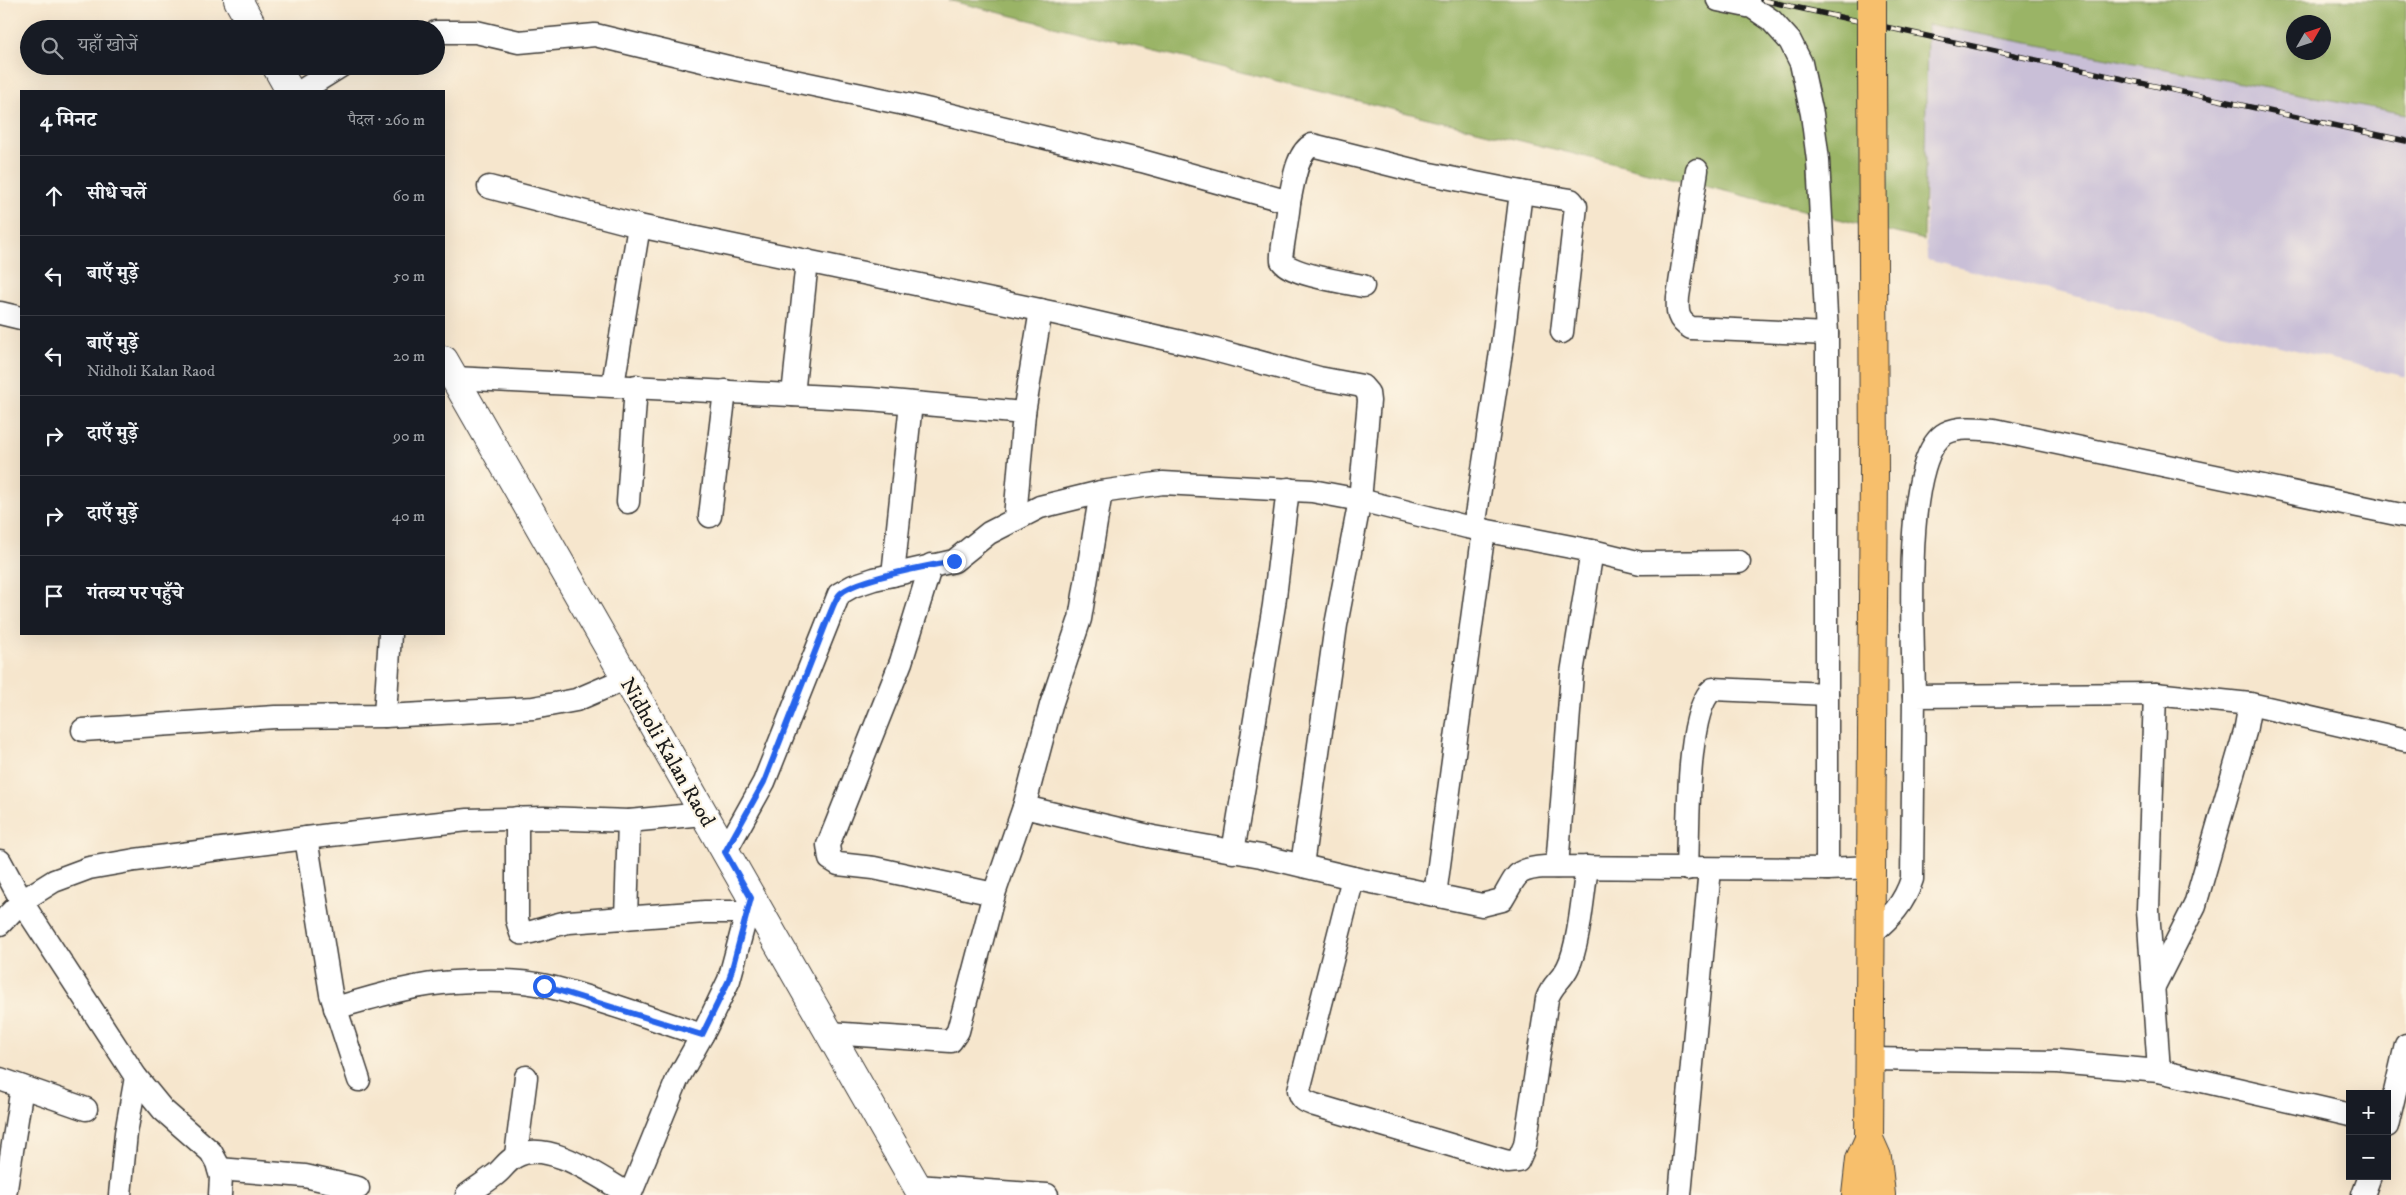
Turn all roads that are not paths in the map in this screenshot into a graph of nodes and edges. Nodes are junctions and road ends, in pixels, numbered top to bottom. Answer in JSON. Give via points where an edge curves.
{"nodes":[{"id":1,"x":238,"y":0,"type":"edge"},
{"id":2,"x":1718,"y":0,"type":"edge"},
{"id":3,"x":1872,"y":0,"type":"edge"},
{"id":4,"x":249,"y":20,"type":"edge"},
{"id":5,"x":445,"y":32,"type":"edge"},
{"id":6,"x":281,"y":75,"type":"edge"},
{"id":7,"x":327,"y":75,"type":"edge"},
{"id":8,"x":289,"y":90,"type":"edge"},
{"id":9,"x":303,"y":90,"type":"edge"},
{"id":10,"x":1697,"y":170,"type":"dead end"},
{"id":11,"x":490,"y":187,"type":"dead end"},
{"id":12,"x":1521,"y":192,"type":"junction"},
{"id":13,"x":1290,"y":202,"type":"junction"},
{"id":14,"x":639,"y":226,"type":"junction"},
{"id":15,"x":807,"y":261,"type":"junction"},
{"id":16,"x":1363,"y":286,"type":"dead end"},
{"id":17,"x":1041,"y":310,"type":"junction"},
{"id":18,"x":0,"y":313,"type":"edge"},
{"id":19,"x":20,"y":318,"type":"edge"},
{"id":20,"x":1562,"y":332,"type":"dead end"},
{"id":21,"x":1827,"y":334,"type":"junction"},
{"id":22,"x":450,"y":380,"type":"edge"},
{"id":23,"x":613,"y":385,"type":"junction"},
{"id":24,"x":636,"y":386,"type":"junction"},
{"id":25,"x":724,"y":391,"type":"junction"},
{"id":26,"x":793,"y":395,"type":"junction"},
{"id":27,"x":911,"y":403,"type":"junction"},
{"id":28,"x":1024,"y":413,"type":"junction"},
{"id":29,"x":1288,"y":489,"type":"junction"},
{"id":30,"x":1102,"y":492,"type":"junction"},
{"id":31,"x":1360,"y":500,"type":"junction"},
{"id":32,"x":628,"y":502,"type":"dead end"},
{"id":33,"x":710,"y":516,"type":"dead end"},
{"id":34,"x":2406,"y":516,"type":"edge"},
{"id":35,"x":1015,"y":518,"type":"junction"},
{"id":36,"x":1479,"y":529,"type":"junction"},
{"id":37,"x":1592,"y":551,"type":"junction"},
{"id":38,"x":1739,"y":562,"type":"dead end"},
{"id":39,"x":932,"y":565,"type":"junction"},
{"id":40,"x":892,"y":575,"type":"junction"},
{"id":41,"x":390,"y":635,"type":"edge"},
{"id":42,"x":625,"y":679,"type":"junction"},
{"id":43,"x":1827,"y":694,"type":"junction"},
{"id":44,"x":2155,"y":694,"type":"junction"},
{"id":45,"x":1914,"y":696,"type":"junction"},
{"id":46,"x":2250,"y":704,"type":"junction"},
{"id":47,"x":386,"y":716,"type":"junction"},
{"id":48,"x":83,"y":730,"type":"dead end"},
{"id":49,"x":2406,"y":740,"type":"edge"},
{"id":50,"x":1024,"y":807,"type":"junction"},
{"id":51,"x":703,"y":814,"type":"junction"},
{"id":52,"x":517,"y":818,"type":"junction"},
{"id":53,"x":629,"y":821,"type":"junction"},
{"id":54,"x":306,"y":838,"type":"junction"},
{"id":55,"x":725,"y":852,"type":"junction"},
{"id":56,"x":1233,"y":852,"type":"junction"},
{"id":57,"x":0,"y":861,"type":"edge"},
{"id":58,"x":1302,"y":865,"type":"junction"},
{"id":59,"x":1557,"y":867,"type":"junction"},
{"id":60,"x":1587,"y":867,"type":"junction"},
{"id":61,"x":1872,"y":867,"type":"junction"},
{"id":62,"x":1698,"y":869,"type":"junction"},
{"id":63,"x":1828,"y":869,"type":"junction"},
{"id":64,"x":1352,"y":878,"type":"junction"},
{"id":65,"x":994,"y":894,"type":"junction"},
{"id":66,"x":1435,"y":895,"type":"junction"},
{"id":67,"x":22,"y":901,"type":"junction"},
{"id":68,"x":749,"y":905,"type":"junction"},
{"id":69,"x":626,"y":918,"type":"junction"},
{"id":70,"x":0,"y":924,"type":"edge"},
{"id":71,"x":1871,"y":934,"type":"junction"},
{"id":72,"x":2154,"y":988,"type":"junction"},
{"id":73,"x":335,"y":1008,"type":"junction"},
{"id":74,"x":829,"y":1033,"type":"junction"},
{"id":75,"x":702,"y":1035,"type":"junction"},
{"id":76,"x":2406,"y":1045,"type":"edge"},
{"id":77,"x":1870,"y":1058,"type":"junction"},
{"id":78,"x":2158,"y":1071,"type":"junction"},
{"id":79,"x":136,"y":1077,"type":"junction"},
{"id":80,"x":526,"y":1077,"type":"dead end"},
{"id":81,"x":0,"y":1080,"type":"edge"},
{"id":82,"x":359,"y":1080,"type":"dead end"},
{"id":83,"x":22,"y":1087,"type":"junction"},
{"id":84,"x":2391,"y":1108,"type":"edge"},
{"id":85,"x":86,"y":1109,"type":"dead end"},
{"id":86,"x":2346,"y":1114,"type":"edge"},
{"id":87,"x":2391,"y":1126,"type":"edge"},
{"id":88,"x":2406,"y":1128,"type":"edge"},
{"id":89,"x":1869,"y":1139,"type":"junction"},
{"id":90,"x":516,"y":1155,"type":"junction"},
{"id":91,"x":219,"y":1169,"type":"junction"},
{"id":92,"x":2369,"y":1180,"type":"edge"},
{"id":93,"x":358,"y":1188,"type":"dead end"},
{"id":94,"x":920,"y":1191,"type":"edge"},
{"id":95,"x":5,"y":1195,"type":"edge"},
{"id":96,"x":120,"y":1195,"type":"edge"},
{"id":97,"x":220,"y":1195,"type":"edge"},
{"id":98,"x":467,"y":1195,"type":"edge"},
{"id":99,"x":1048,"y":1195,"type":"edge"},
{"id":100,"x":1680,"y":1195,"type":"edge"},
{"id":101,"x":1856,"y":1195,"type":"edge"},
{"id":102,"x":1881,"y":1195,"type":"edge"},
{"id":103,"x":2363,"y":1195,"type":"edge"}],
"edges":[{"from":1,"to":4,"type":"street"},
{"from":2,"to":21,"type":"street","via":[[1752,7],[1771,20],[1790,41],[1801,63],[1818,160]]},
{"from":3,"to":61,"type":"main road","bridge":true},
{"from":5,"to":13,"type":"street","via":[[476,32],[519,42],[595,35],[1142,161]]},
{"from":6,"to":8,"type":"street"},
{"from":7,"to":9,"type":"street"},
{"from":10,"to":21,"type":"street","via":[[1678,297],[1677,315],[1682,323],[1690,328]]},
{"from":11,"to":14,"type":"street"},
{"from":12,"to":13,"type":"street","via":[[1420,172],[1312,145],[1301,158]]},
{"from":12,"to":20,"type":"street","via":[[1571,200],[1577,210]]},
{"from":12,"to":36,"type":"street"},
{"from":13,"to":16,"type":"street","via":[[1281,256],[1286,265]]},
{"from":14,"to":15,"type":"street"},
{"from":14,"to":23,"type":"street"},
{"from":15,"to":17,"type":"street"},
{"from":15,"to":26,"type":"street"},
{"from":17,"to":28,"type":"street"},
{"from":17,"to":31,"type":"street","via":[[1362,386],[1369,401]]},
{"from":18,"to":19,"type":"street"},
{"from":21,"to":43,"type":"street"},
{"from":22,"to":23,"type":"street"},
{"from":22,"to":42,"type":"street","name":"Nidholi Kalan Raod"},
{"from":23,"to":24,"type":"street"},
{"from":24,"to":25,"type":"street"},
{"from":24,"to":32,"type":"street"},
{"from":25,"to":26,"type":"street"},
{"from":25,"to":33,"type":"street"},
{"from":26,"to":27,"type":"street"},
{"from":27,"to":28,"type":"street"},
{"from":27,"to":40,"type":"street"},
{"from":28,"to":35,"type":"street"},
{"from":29,"to":30,"type":"street","via":[[1163,483]]},
{"from":29,"to":31,"type":"street"},
{"from":29,"to":56,"type":"street","via":[[1274,605]]},
{"from":30,"to":35,"type":"street","via":[[1040,507]]},
{"from":30,"to":50,"type":"street","via":[[1080,619],[1051,705]]},
{"from":31,"to":36,"type":"street"},
{"from":31,"to":58,"type":"street","via":[[1336,625]]},
{"from":34,"to":45,"type":"street","via":[[1995,430],[1967,428],[1947,432],[1934,442],[1927,456],[1913,540]]},
{"from":35,"to":39,"type":"street","via":[[989,533],[954,561]]},
{"from":36,"to":37,"type":"street"},
{"from":36,"to":66,"type":"street","via":[[1452,783]]},
{"from":37,"to":38,"type":"street","via":[[1640,563]]},
{"from":37,"to":59,"type":"street","via":[[1572,673]]},
{"from":39,"to":40,"type":"street"},
{"from":39,"to":65,"type":"street","via":[[901,662],[854,775],[828,852],[830,859],[838,864],[874,868]]},
{"from":40,"to":55,"type":"street","via":[[853,586],[840,594],[764,782]]},
{"from":41,"to":47,"type":"street"},
{"from":42,"to":47,"type":"street","via":[[576,700],[533,708]]},
{"from":42,"to":51,"type":"street","name":"Nidholi Kalan Raod"},
{"from":43,"to":62,"type":"street","via":[[1713,689],[1706,694],[1692,743]]},
{"from":43,"to":63,"type":"street"},
{"from":44,"to":45,"type":"street"},
{"from":44,"to":46,"type":"street"},
{"from":44,"to":72,"type":"street","via":[[2148,910]]},
{"from":45,"to":71,"type":"street","via":[[1912,878],[1895,913]]},
{"from":46,"to":49,"type":"street"},
{"from":46,"to":72,"type":"street","via":[[2245,732],[2195,905]]},
{"from":47,"to":48,"type":"street","via":[[275,717]]},
{"from":50,"to":56,"type":"street"},
{"from":50,"to":65,"type":"street"},
{"from":51,"to":53,"type":"street"},
{"from":51,"to":55,"type":"street","name":"Nidholi Kalan Raod"},
{"from":52,"to":53,"type":"street"},
{"from":52,"to":54,"type":"street","via":[[468,820]]},
{"from":52,"to":69,"type":"street","via":[[517,920],[520,931],[526,934],[557,924]]},
{"from":53,"to":69,"type":"street"},
{"from":54,"to":67,"type":"street","via":[[89,868],[54,881]]},
{"from":54,"to":73,"type":"street"},
{"from":55,"to":68,"type":"street","name":"Nidholi Kalan Raod"},
{"from":56,"to":58,"type":"street"},
{"from":57,"to":67,"type":"street"},
{"from":58,"to":64,"type":"street"},
{"from":59,"to":60,"type":"street"},
{"from":59,"to":66,"type":"street","via":[[1526,868],[1516,875],[1502,900],[1494,904],[1482,905]]},
{"from":60,"to":62,"type":"street"},
{"from":60,"to":64,"type":"street","via":[[1568,968],[1550,988],[1546,999],[1525,1145],[1518,1161],[1508,1162],[1315,1105],[1300,1096]]},
{"from":61,"to":63,"type":"street"},
{"from":61,"to":71,"type":"main road"},
{"from":62,"to":63,"type":"street"},
{"from":62,"to":100,"type":"street"},
{"from":64,"to":66,"type":"street"},
{"from":65,"to":74,"type":"street","via":[[958,1031],[951,1042]]},
{"from":67,"to":70,"type":"street"},
{"from":67,"to":79,"type":"street"},
{"from":68,"to":69,"type":"street"},
{"from":68,"to":74,"type":"street","name":"Nidholi Kalan Raod"},
{"from":68,"to":75,"type":"street","via":[[729,980]]},
{"from":71,"to":77,"type":"main road"},
{"from":72,"to":78,"type":"street"},
{"from":73,"to":75,"type":"street","via":[[416,987],[454,982],[513,982],[576,994]]},
{"from":73,"to":82,"type":"street"},
{"from":74,"to":94,"type":"street","name":"Nidholi Kalan Raod"},
{"from":75,"to":90,"type":"street","via":[[677,1080],[630,1195],[568,1160],[539,1151]]},
{"from":76,"to":84,"type":"street"},
{"from":77,"to":78,"type":"street","via":[[2057,1062]]},
{"from":77,"to":89,"type":"main road"},
{"from":78,"to":86,"type":"street"},
{"from":79,"to":91,"type":"street","via":[[163,1110],[211,1152]]},
{"from":79,"to":96,"type":"street"},
{"from":80,"to":90,"type":"street"},
{"from":81,"to":83,"type":"street"},
{"from":83,"to":85,"type":"street"},
{"from":83,"to":95,"type":"street"},
{"from":87,"to":88,"type":"street"},
{"from":89,"to":101,"type":"main road","via":[[1860,1159]]},
{"from":89,"to":102,"type":"main road","via":[[1877,1157]]},
{"from":90,"to":98,"type":"street","via":[[497,1174]]},
{"from":91,"to":93,"type":"street","via":[[305,1176]]},
{"from":91,"to":97,"type":"street"},
{"from":92,"to":103,"type":"street"},
{"from":94,"to":99,"type":"street"}]}
